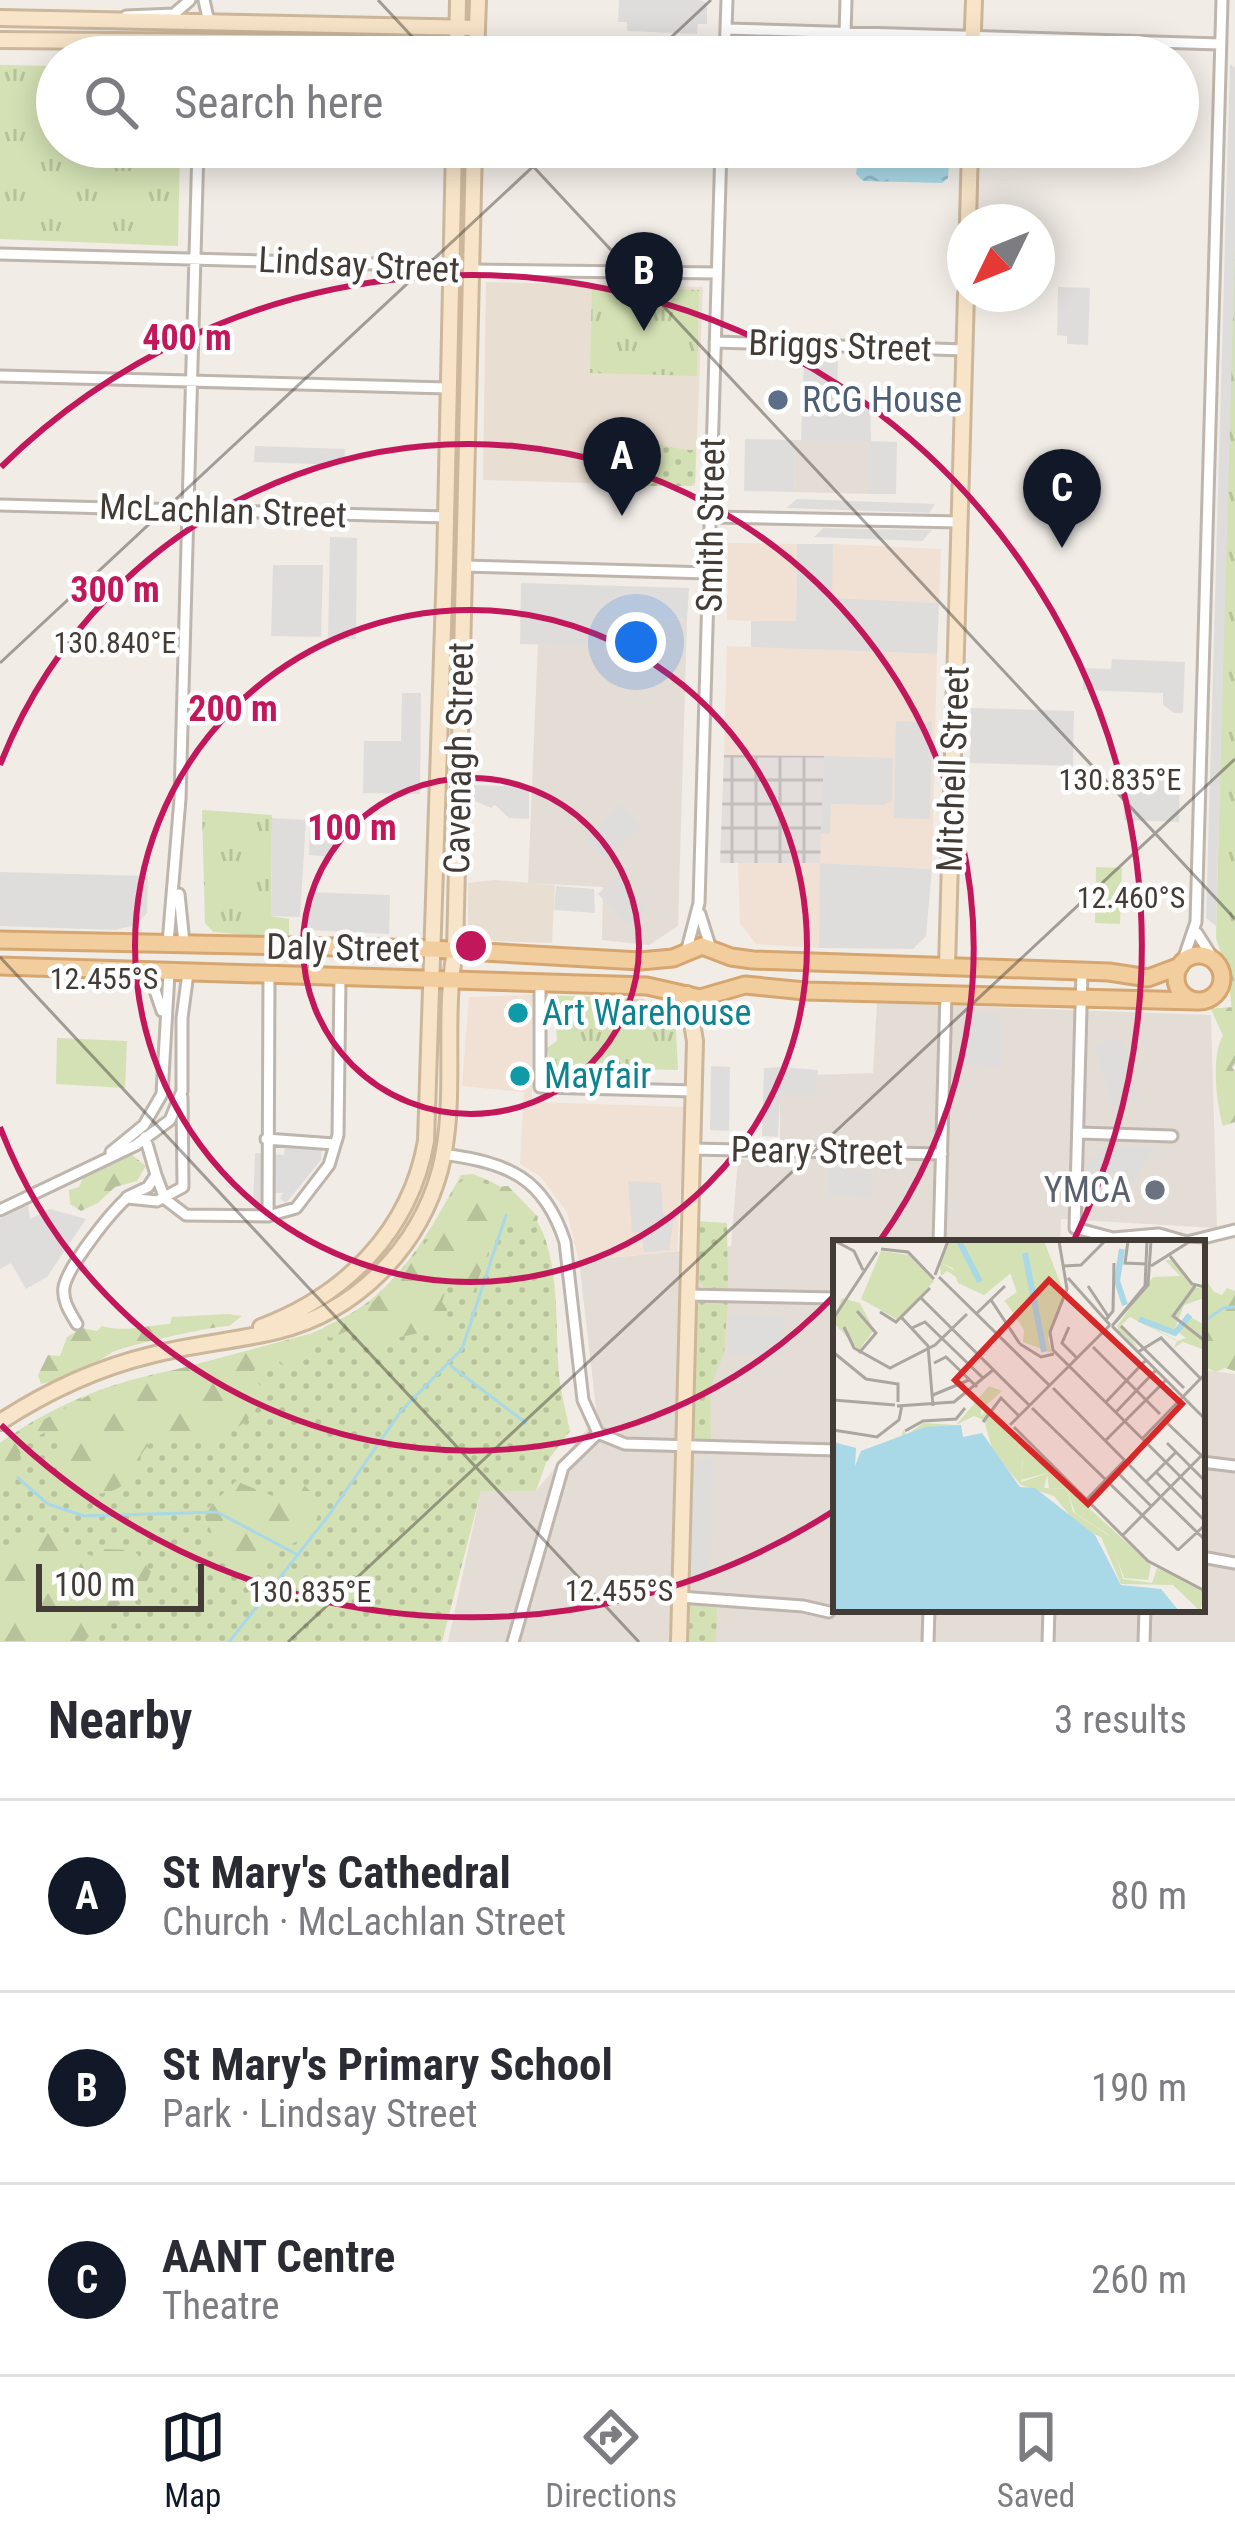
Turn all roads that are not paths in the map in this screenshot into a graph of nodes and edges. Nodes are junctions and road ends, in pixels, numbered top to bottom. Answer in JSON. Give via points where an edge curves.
{"nodes":[{"id":1,"x":190,"y":0,"type":"edge"},
{"id":2,"x":204,"y":0,"type":"edge"},
{"id":3,"x":458,"y":0,"type":"edge"},
{"id":4,"x":478,"y":0,"type":"edge"},
{"id":5,"x":727,"y":0,"type":"edge"},
{"id":6,"x":846,"y":0,"type":"edge"},
{"id":7,"x":974,"y":0,"type":"edge"},
{"id":8,"x":1222,"y":0,"type":"edge"},
{"id":9,"x":0,"y":18,"type":"edge"},
{"id":10,"x":115,"y":20,"type":"junction"},
{"id":11,"x":214,"y":21,"type":"junction"},
{"id":12,"x":727,"y":29,"type":"junction"},
{"id":13,"x":845,"y":34,"type":"junction"},
{"id":14,"x":388,"y":36,"type":"edge"},
{"id":15,"x":457,"y":36,"type":"edge"},
{"id":16,"x":477,"y":36,"type":"edge"},
{"id":17,"x":726,"y":36,"type":"edge"},
{"id":18,"x":930,"y":36,"type":"edge"},
{"id":19,"x":973,"y":36,"type":"edge"},
{"id":20,"x":0,"y":40,"type":"edge"},
{"id":21,"x":36,"y":40,"type":"edge"},
{"id":22,"x":1199,"y":43,"type":"edge"},
{"id":23,"x":1220,"y":44,"type":"junction"},
{"id":24,"x":198,"y":168,"type":"edge"},
{"id":25,"x":453,"y":168,"type":"edge"},
{"id":26,"x":474,"y":168,"type":"edge"},
{"id":27,"x":720,"y":168,"type":"edge"},
{"id":28,"x":969,"y":168,"type":"edge"},
{"id":29,"x":968,"y":204,"type":"edge"},
{"id":30,"x":0,"y":254,"type":"edge"},
{"id":31,"x":196,"y":258,"type":"junction"},
{"id":32,"x":451,"y":266,"type":"junction"},
{"id":33,"x":472,"y":270,"type":"junction"},
{"id":34,"x":717,"y":273,"type":"junction"},
{"id":35,"x":965,"y":312,"type":"edge"},
{"id":36,"x":716,"y":342,"type":"junction"},
{"id":37,"x":964,"y":350,"type":"junction"},
{"id":38,"x":0,"y":376,"type":"edge"},
{"id":39,"x":193,"y":381,"type":"junction"},
{"id":40,"x":447,"y":388,"type":"junction"},
{"id":41,"x":469,"y":388,"type":"junction"},
{"id":42,"x":0,"y":505,"type":"edge"},
{"id":43,"x":190,"y":510,"type":"junction"},
{"id":44,"x":446,"y":517,"type":"junction"},
{"id":45,"x":711,"y":517,"type":"junction"},
{"id":46,"x":465,"y":518,"type":"junction"},
{"id":47,"x":960,"y":523,"type":"junction"},
{"id":48,"x":446,"y":566,"type":"junction"},
{"id":49,"x":463,"y":566,"type":"junction"},
{"id":50,"x":710,"y":573,"type":"junction"},
{"id":51,"x":435,"y":841,"type":"junction"},
{"id":52,"x":457,"y":841,"type":"junction"},
{"id":53,"x":700,"y":902,"type":"junction"},
{"id":54,"x":1196,"y":922,"type":"junction"},
{"id":55,"x":0,"y":940,"type":"edge"},
{"id":56,"x":176,"y":943,"type":"junction"},
{"id":57,"x":270,"y":946,"type":"junction"},
{"id":58,"x":314,"y":948,"type":"junction"},
{"id":59,"x":431,"y":950,"type":"junction"},
{"id":60,"x":454,"y":950,"type":"junction"},
{"id":61,"x":713,"y":950,"type":"junction"},
{"id":62,"x":685,"y":951,"type":"junction"},
{"id":63,"x":1216,"y":963,"type":"junction"},
{"id":64,"x":1181,"y":965,"type":"junction"},
{"id":65,"x":0,"y":966,"type":"edge"},
{"id":66,"x":947,"y":967,"type":"junction"},
{"id":67,"x":1082,"y":971,"type":"junction"},
{"id":68,"x":149,"y":973,"type":"junction"},
{"id":69,"x":170,"y":973,"type":"junction"},
{"id":70,"x":188,"y":974,"type":"junction"},
{"id":71,"x":269,"y":976,"type":"junction"},
{"id":72,"x":340,"y":978,"type":"junction"},
{"id":73,"x":430,"y":982,"type":"junction"},
{"id":74,"x":449,"y":982,"type":"junction"},
{"id":75,"x":540,"y":984,"type":"junction"},
{"id":76,"x":685,"y":993,"type":"junction"},
{"id":77,"x":712,"y":994,"type":"junction"},
{"id":78,"x":946,"y":994,"type":"junction"},
{"id":79,"x":1082,"y":998,"type":"junction"},
{"id":80,"x":1197,"y":1001,"type":"junction"},
{"id":81,"x":164,"y":1022,"type":"junction"},
{"id":82,"x":695,"y":1042,"type":"junction"},
{"id":83,"x":163,"y":1058,"type":"junction"},
{"id":84,"x":180,"y":1058,"type":"junction"},
{"id":85,"x":428,"y":1084,"type":"junction"},
{"id":86,"x":447,"y":1084,"type":"junction"},
{"id":87,"x":182,"y":1091,"type":"junction"},
{"id":88,"x":694,"y":1091,"type":"junction"},
{"id":89,"x":159,"y":1103,"type":"junction"},
{"id":90,"x":175,"y":1112,"type":"junction"},
{"id":91,"x":144,"y":1126,"type":"junction"},
{"id":92,"x":1080,"y":1133,"type":"junction"},
{"id":93,"x":1172,"y":1136,"type":"dead end"},
{"id":94,"x":266,"y":1139,"type":"junction"},
{"id":95,"x":145,"y":1140,"type":"junction"},
{"id":96,"x":334,"y":1144,"type":"junction"},
{"id":97,"x":692,"y":1149,"type":"junction"},
{"id":98,"x":424,"y":1152,"type":"junction"},
{"id":99,"x":443,"y":1154,"type":"junction"},
{"id":100,"x":942,"y":1154,"type":"junction"},
{"id":101,"x":86,"y":1167,"type":"junction"},
{"id":102,"x":156,"y":1175,"type":"junction"},
{"id":103,"x":184,"y":1183,"type":"junction"},
{"id":104,"x":165,"y":1199,"type":"junction"},
{"id":105,"x":123,"y":1201,"type":"junction"},
{"id":106,"x":0,"y":1210,"type":"edge"},
{"id":107,"x":186,"y":1215,"type":"junction"},
{"id":108,"x":268,"y":1216,"type":"junction"},
{"id":109,"x":1235,"y":1230,"type":"edge"},
{"id":110,"x":939,"y":1240,"type":"edge"},
{"id":111,"x":1180,"y":1240,"type":"edge"},
{"id":112,"x":1195,"y":1240,"type":"edge"},
{"id":113,"x":687,"y":1294,"type":"junction"},
{"id":114,"x":833,"y":1298,"type":"edge"},
{"id":115,"x":77,"y":1324,"type":"dead end"},
{"id":116,"x":211,"y":1342,"type":"junction"},
{"id":117,"x":0,"y":1422,"type":"edge"},
{"id":118,"x":598,"y":1433,"type":"junction"},
{"id":119,"x":683,"y":1446,"type":"junction"},
{"id":120,"x":833,"y":1450,"type":"edge"},
{"id":121,"x":1205,"y":1462,"type":"edge"},
{"id":122,"x":1235,"y":1466,"type":"edge"},
{"id":123,"x":1205,"y":1557,"type":"edge"},
{"id":124,"x":1235,"y":1563,"type":"edge"},
{"id":125,"x":680,"y":1597,"type":"junction"},
{"id":126,"x":829,"y":1612,"type":"dead end"},
{"id":127,"x":929,"y":1612,"type":"edge"},
{"id":128,"x":1049,"y":1612,"type":"edge"},
{"id":129,"x":1145,"y":1612,"type":"edge"},
{"id":130,"x":513,"y":1642,"type":"edge"},
{"id":131,"x":679,"y":1642,"type":"edge"},
{"id":132,"x":928,"y":1642,"type":"edge"},
{"id":133,"x":1048,"y":1642,"type":"edge"},
{"id":134,"x":1144,"y":1642,"type":"edge"}],
"edges":[{"from":1,"to":10,"type":"street","via":[[174,14]]},
{"from":2,"to":11,"type":"street"},
{"from":3,"to":15,"type":"street"},
{"from":4,"to":16,"type":"street"},
{"from":5,"to":12,"type":"street"},
{"from":6,"to":13,"type":"street"},
{"from":7,"to":19,"type":"street"},
{"from":8,"to":23,"type":"street"},
{"from":9,"to":10,"type":"street"},
{"from":10,"to":11,"type":"street"},
{"from":11,"to":14,"type":"street"},
{"from":12,"to":13,"type":"street"},
{"from":12,"to":17,"type":"street"},
{"from":13,"to":18,"type":"street"},
{"from":20,"to":21,"type":"street"},
{"from":22,"to":23,"type":"street"},
{"from":23,"to":54,"type":"street"},
{"from":24,"to":31,"type":"street"},
{"from":25,"to":32,"type":"street","name":"Cavenagh Street"},
{"from":26,"to":33,"type":"street","name":"Cavenagh Street"},
{"from":27,"to":34,"type":"street","name":"Smith Street"},
{"from":28,"to":29,"type":"street"},
{"from":30,"to":31,"type":"street","name":"Lindsay Street"},
{"from":31,"to":32,"type":"street","name":"Lindsay Street"},
{"from":31,"to":39,"type":"street"},
{"from":32,"to":33,"type":"street","name":"Lindsay Street"},
{"from":32,"to":40,"type":"street","name":"Cavenagh Street"},
{"from":33,"to":34,"type":"street","name":"Lindsay Street"},
{"from":33,"to":41,"type":"street","name":"Cavenagh Street"},
{"from":34,"to":36,"type":"street","name":"Smith Street"},
{"from":35,"to":37,"type":"street","name":"Mitchell Street"},
{"from":36,"to":37,"type":"street","name":"Briggs Street"},
{"from":36,"to":45,"type":"street","name":"Smith Street"},
{"from":37,"to":47,"type":"street","name":"Mitchell Street"},
{"from":38,"to":39,"type":"street"},
{"from":39,"to":40,"type":"street"},
{"from":39,"to":43,"type":"street"},
{"from":40,"to":41,"type":"street"},
{"from":40,"to":44,"type":"street","name":"Cavenagh Street"},
{"from":41,"to":46,"type":"street","name":"Cavenagh Street"},
{"from":42,"to":43,"type":"street","name":"McLachlan Street"},
{"from":43,"to":44,"type":"street","name":"McLachlan Street"},
{"from":43,"to":56,"type":"street"},
{"from":44,"to":46,"type":"street"},
{"from":44,"to":48,"type":"street","name":"Cavenagh Street"},
{"from":45,"to":47,"type":"street"},
{"from":45,"to":50,"type":"street","name":"Smith Street"},
{"from":46,"to":49,"type":"street","name":"Cavenagh Street"},
{"from":47,"to":66,"type":"street","name":"Mitchell Street"},
{"from":48,"to":49,"type":"street"},
{"from":48,"to":51,"type":"street","name":"Cavenagh Street"},
{"from":49,"to":50,"type":"street"},
{"from":49,"to":52,"type":"street","name":"Cavenagh Street"},
{"from":50,"to":53,"type":"street","name":"Smith Street"},
{"from":51,"to":52,"type":"street"},
{"from":51,"to":59,"type":"street","name":"Cavenagh Street"},
{"from":52,"to":60,"type":"street","name":"Cavenagh Street"},
{"from":53,"to":61,"type":"street","name":"Smith Street"},
{"from":53,"to":62,"type":"street","name":"Smith Street"},
{"from":54,"to":63,"type":"street"},
{"from":54,"to":64,"type":"street"},
{"from":55,"to":56,"type":"main road","name":"Daly Street"},
{"from":56,"to":57,"type":"main road","name":"Daly Street"},
{"from":56,"to":69,"type":"main road"},
{"from":56,"to":70,"type":"main road"},
{"from":57,"to":58,"type":"main road","name":"Daly Street"},
{"from":57,"to":71,"type":"main road"},
{"from":58,"to":59,"type":"main road","name":"Daly Street"},
{"from":58,"to":72,"type":"main road"},
{"from":59,"to":60,"type":"main road","name":"Daly Street"},
{"from":59,"to":73,"type":"street","name":"Cavenagh Street"},
{"from":60,"to":62,"type":"main road","name":"Daly Street","via":[[640,961]]},
{"from":60,"to":74,"type":"street","name":"Cavenagh Street"},
{"from":61,"to":62,"type":"main road"},
{"from":61,"to":66,"type":"main road","via":[[753,960]]},
{"from":61,"to":77,"type":"main road","via":[[725,970]]},
{"from":62,"to":76,"type":"main road","via":[[674,971]]},
{"from":63,"to":64,"type":"main road","via":[[1196,956]]},
{"from":63,"to":80,"type":"main road","via":[[1218,991]]},
{"from":64,"to":67,"type":"main road","via":[[1148,978]]},
{"from":64,"to":80,"type":"main road","via":[[1180,991]]},
{"from":65,"to":68,"type":"main road","name":"Daly Street"},
{"from":66,"to":67,"type":"main road"},
{"from":66,"to":78,"type":"main road","name":"Mitchell Street"},
{"from":67,"to":79,"type":"street"},
{"from":68,"to":69,"type":"main road","name":"Daly Street"},
{"from":68,"to":81,"type":"street"},
{"from":69,"to":70,"type":"main road","name":"Daly Street"},
{"from":69,"to":81,"type":"street"},
{"from":70,"to":71,"type":"main road","name":"Daly Street"},
{"from":70,"to":84,"type":"street"},
{"from":71,"to":72,"type":"main road","name":"Daly Street"},
{"from":71,"to":94,"type":"street"},
{"from":72,"to":73,"type":"main road","name":"Daly Street"},
{"from":72,"to":96,"type":"street"},
{"from":73,"to":74,"type":"main road","name":"Daly Street"},
{"from":73,"to":85,"type":"street","name":"Cavenagh Street"},
{"from":74,"to":75,"type":"main road","name":"Daly Street"},
{"from":74,"to":86,"type":"street","name":"Cavenagh Street"},
{"from":75,"to":76,"type":"main road","name":"Daly Street"},
{"from":75,"to":88,"type":"street","via":[[540,1087]]},
{"from":76,"to":77,"type":"main road"},
{"from":76,"to":82,"type":"street"},
{"from":77,"to":78,"type":"main road","via":[[755,984]]},
{"from":77,"to":82,"type":"street"},
{"from":78,"to":79,"type":"main road"},
{"from":78,"to":100,"type":"street","name":"Mitchell Street"},
{"from":79,"to":80,"type":"main road"},
{"from":79,"to":92,"type":"street"},
{"from":81,"to":83,"type":"street"},
{"from":82,"to":88,"type":"street"},
{"from":83,"to":84,"type":"street"},
{"from":83,"to":89,"type":"street"},
{"from":84,"to":87,"type":"street"},
{"from":85,"to":86,"type":"street"},
{"from":85,"to":98,"type":"street","name":"Cavenagh Street"},
{"from":86,"to":99,"type":"street","name":"Cavenagh Street"},
{"from":87,"to":90,"type":"street"},
{"from":87,"to":103,"type":"street"},
{"from":88,"to":97,"type":"street"},
{"from":89,"to":90,"type":"street"},
{"from":89,"to":91,"type":"street"},
{"from":90,"to":95,"type":"street"},
{"from":91,"to":95,"type":"street"},
{"from":91,"to":101,"type":"street"},
{"from":92,"to":93,"type":"street"},
{"from":92,"to":111,"type":"street","via":[[1080,1231]]},
{"from":94,"to":96,"type":"street"},
{"from":94,"to":108,"type":"street"},
{"from":95,"to":101,"type":"street"},
{"from":95,"to":102,"type":"street"},
{"from":96,"to":108,"type":"street","via":[[329,1165],[296,1208]]},
{"from":97,"to":100,"type":"street","name":"Peary Street"},
{"from":97,"to":113,"type":"street"},
{"from":98,"to":99,"type":"street"},
{"from":98,"to":116,"type":"street","name":"Cavenagh Street","via":[[392,1228],[357,1271],[297,1312]]},
{"from":99,"to":116,"type":"street","name":"Cavenagh Street","via":[[419,1222],[366,1286],[308,1321]]},
{"from":99,"to":118,"type":"street","via":[[501,1165],[546,1198],[565,1243],[584,1400]]},
{"from":100,"to":110,"type":"street","name":"Mitchell Street"},
{"from":101,"to":106,"type":"street"},
{"from":102,"to":104,"type":"street"},
{"from":102,"to":105,"type":"street"},
{"from":103,"to":104,"type":"street"},
{"from":103,"to":107,"type":"street"},
{"from":104,"to":105,"type":"street"},
{"from":104,"to":107,"type":"street"},
{"from":105,"to":115,"type":"street","via":[[66,1282],[64,1300]]},
{"from":107,"to":108,"type":"street"},
{"from":109,"to":112,"type":"street"},
{"from":113,"to":114,"type":"street"},
{"from":113,"to":119,"type":"street"},
{"from":116,"to":117,"type":"street","via":[[100,1371]]},
{"from":118,"to":119,"type":"street","via":[[625,1444]]},
{"from":118,"to":130,"type":"street","via":[[559,1477]]},
{"from":119,"to":120,"type":"street"},
{"from":119,"to":125,"type":"street"},
{"from":121,"to":122,"type":"street"},
{"from":123,"to":124,"type":"street"},
{"from":125,"to":126,"type":"street"},
{"from":125,"to":131,"type":"street"},
{"from":127,"to":132,"type":"street"},
{"from":128,"to":133,"type":"street"},
{"from":129,"to":134,"type":"street"}]}
